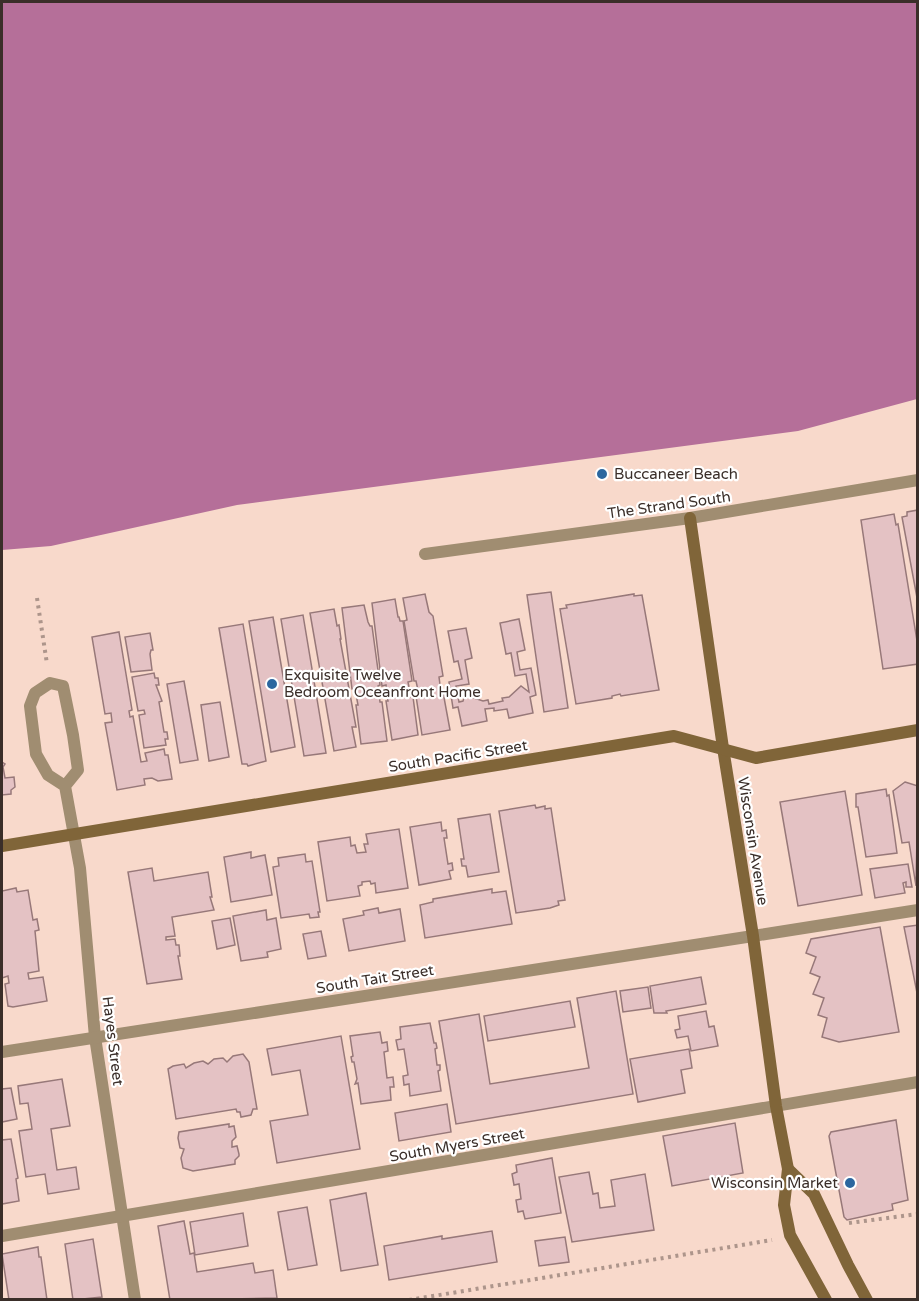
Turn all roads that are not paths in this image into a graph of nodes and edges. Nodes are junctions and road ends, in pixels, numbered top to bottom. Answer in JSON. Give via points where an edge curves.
{"nodes":[{"id":1,"x":918,"y":480,"type":"edge"},
{"id":2,"x":690,"y":518,"type":"junction"},
{"id":3,"x":425,"y":554,"type":"dead end"},
{"id":4,"x":918,"y":730,"type":"edge"},
{"id":5,"x":723,"y":748,"type":"junction"},
{"id":6,"x":65,"y":786,"type":"junction"},
{"id":7,"x":76,"y":834,"type":"junction"},
{"id":8,"x":2,"y":846,"type":"edge"},
{"id":9,"x":918,"y":910,"type":"edge"},
{"id":10,"x":753,"y":936,"type":"junction"},
{"id":11,"x":95,"y":1037,"type":"junction"},
{"id":12,"x":2,"y":1052,"type":"edge"},
{"id":13,"x":918,"y":1082,"type":"edge"},
{"id":14,"x":776,"y":1106,"type":"junction"},
{"id":15,"x":788,"y":1169,"type":"junction"},
{"id":16,"x":123,"y":1217,"type":"junction"},
{"id":17,"x":2,"y":1236,"type":"edge"},
{"id":18,"x":135,"y":1299,"type":"edge"},
{"id":19,"x":826,"y":1299,"type":"edge"},
{"id":20,"x":867,"y":1299,"type":"edge"}],
"edges":[{"from":1,"to":2,"type":"street","name":"The Strand South"},
{"from":2,"to":3,"type":"street","name":"The Strand South"},
{"from":2,"to":5,"type":"main road","name":"Wisconsin Avenue"},
{"from":4,"to":5,"type":"main road","name":"South Pacific Street","via":[[756,758]]},
{"from":5,"to":7,"type":"main road","name":"South Pacific Street","via":[[674,736]]},
{"from":5,"to":10,"type":"main road","name":"Wisconsin Avenue"},
{"from":6,"to":6,"type":"street","via":[[78,770],[73,735],[63,687],[50,683],[35,693],[30,705],[36,754],[48,775]]},
{"from":6,"to":7,"type":"street","name":"Hayes Street"},
{"from":7,"to":8,"type":"main road","name":"South Pacific Street"},
{"from":7,"to":11,"type":"street","name":"Hayes Street"},
{"from":9,"to":10,"type":"street","name":"South Tait Street"},
{"from":10,"to":11,"type":"street","name":"South Tait Street"},
{"from":10,"to":14,"type":"main road","name":"Wisconsin Avenue"},
{"from":11,"to":12,"type":"street","name":"South Tait Street"},
{"from":11,"to":16,"type":"street","name":"Hayes Street"},
{"from":13,"to":14,"type":"street","name":"South Myers Street"},
{"from":14,"to":15,"type":"main road","name":"Wisconsin Avenue"},
{"from":14,"to":16,"type":"street","name":"South Myers Street"},
{"from":15,"to":19,"type":"main road","name":"Wisconsin Avenue","via":[[784,1205],[790,1236]]},
{"from":15,"to":20,"type":"main road","via":[[814,1194]]},
{"from":16,"to":17,"type":"street","name":"South Myers Street"},
{"from":16,"to":18,"type":"street","name":"Hayes Street"}]}
